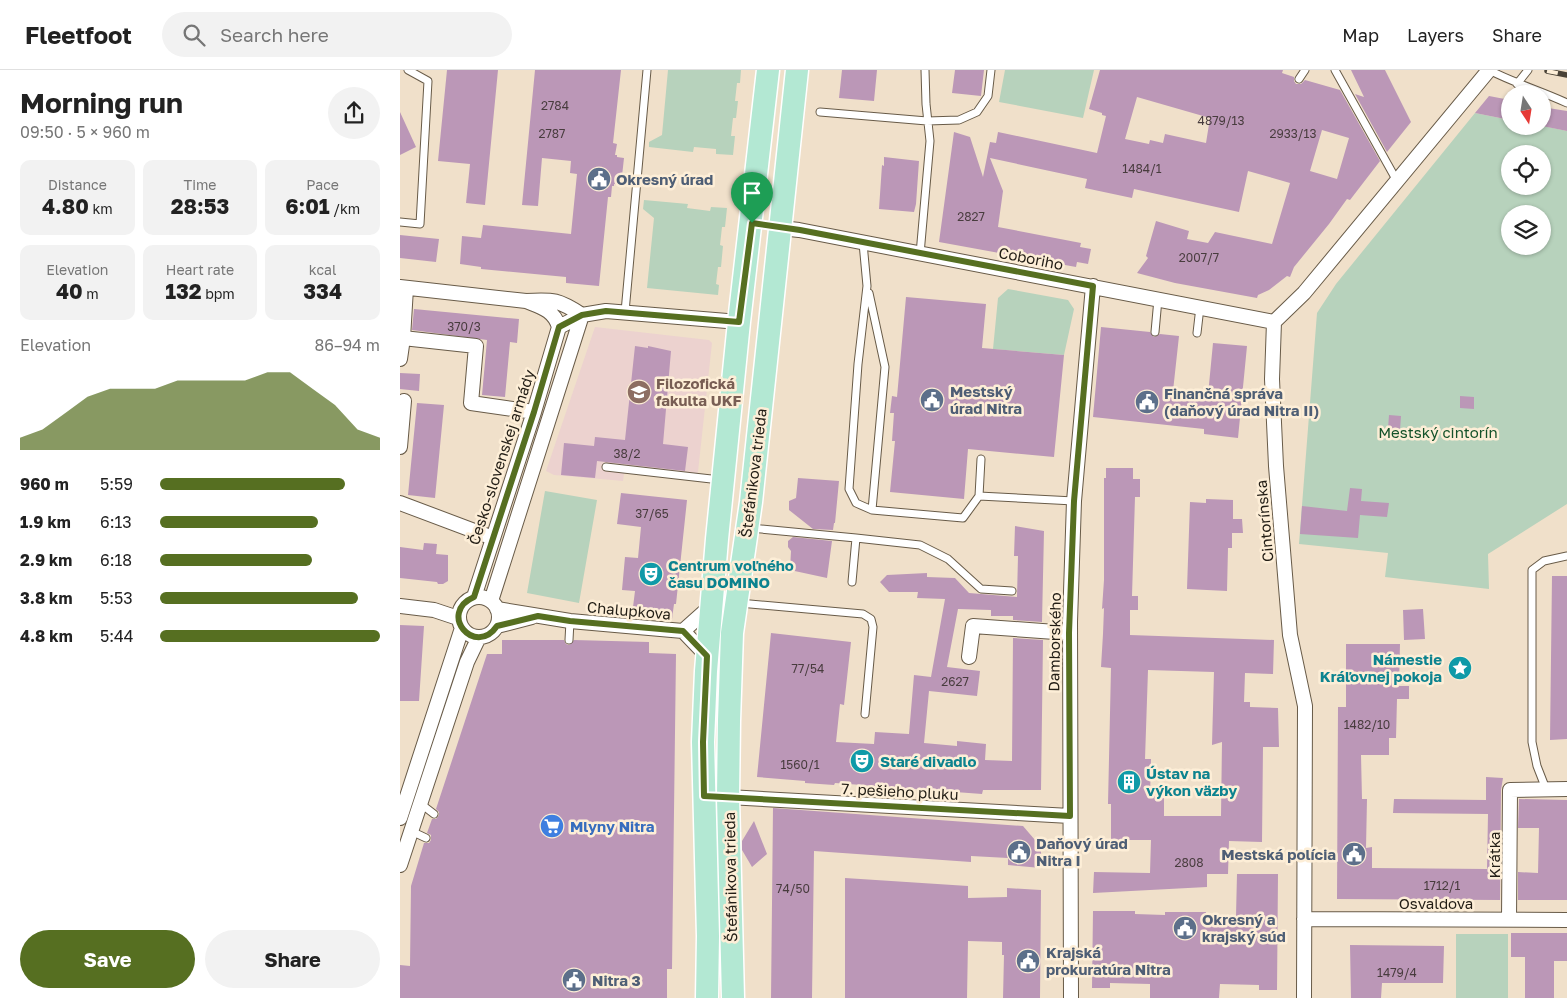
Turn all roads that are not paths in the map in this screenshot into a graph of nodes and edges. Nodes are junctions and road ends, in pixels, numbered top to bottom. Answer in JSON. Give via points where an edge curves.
{"nodes":[{"id":1,"x":408,"y":70,"type":"edge"},
{"id":2,"x":647,"y":70,"type":"edge"},
{"id":3,"x":768,"y":70,"type":"edge"},
{"id":4,"x":798,"y":70,"type":"edge"},
{"id":5,"x":925,"y":70,"type":"edge"},
{"id":6,"x":991,"y":70,"type":"edge"},
{"id":7,"x":1305,"y":70,"type":"edge"},
{"id":8,"x":1335,"y":70,"type":"edge"},
{"id":9,"x":1489,"y":70,"type":"edge"},
{"id":10,"x":1528,"y":70,"type":"edge"},
{"id":11,"x":1299,"y":78,"type":"dead end"},
{"id":12,"x":1516,"y":84,"type":"junction"},
{"id":13,"x":1567,"y":103,"type":"edge"},
{"id":14,"x":820,"y":112,"type":"dead end"},
{"id":15,"x":927,"y":121,"type":"junction"},
{"id":16,"x":1397,"y":181,"type":"junction"},
{"id":17,"x":400,"y":222,"type":"edge"},
{"id":18,"x":752,"y":223,"type":"junction"},
{"id":19,"x":781,"y":228,"type":"junction"},
{"id":20,"x":863,"y":244,"type":"junction"},
{"id":21,"x":920,"y":254,"type":"junction"},
{"id":22,"x":867,"y":286,"type":"junction"},
{"id":23,"x":1093,"y":286,"type":"junction"},
{"id":24,"x":403,"y":287,"type":"edge"},
{"id":25,"x":1158,"y":299,"type":"junction"},
{"id":26,"x":526,"y":301,"type":"junction"},
{"id":27,"x":1200,"y":307,"type":"junction"},
{"id":28,"x":625,"y":312,"type":"junction"},
{"id":29,"x":582,"y":315,"type":"junction"},
{"id":30,"x":739,"y":322,"type":"junction"},
{"id":31,"x":1274,"y":322,"type":"junction"},
{"id":32,"x":769,"y":325,"type":"junction"},
{"id":33,"x":559,"y":327,"type":"junction"},
{"id":34,"x":1155,"y":332,"type":"dead end"},
{"id":35,"x":1196,"y":333,"type":"dead end"},
{"id":36,"x":404,"y":338,"type":"junction"},
{"id":37,"x":400,"y":359,"type":"edge"},
{"id":38,"x":404,"y":401,"type":"dead end"},
{"id":39,"x":534,"y":412,"type":"junction"},
{"id":40,"x":400,"y":447,"type":"edge"},
{"id":41,"x":980,"y":459,"type":"dead end"},
{"id":42,"x":606,"y":467,"type":"dead end"},
{"id":43,"x":723,"y":480,"type":"junction"},
{"id":44,"x":979,"y":496,"type":"junction"},
{"id":45,"x":1074,"y":501,"type":"junction"},
{"id":46,"x":400,"y":503,"type":"edge"},
{"id":47,"x":872,"y":510,"type":"junction"},
{"id":48,"x":747,"y":528,"type":"junction"},
{"id":49,"x":492,"y":538,"type":"junction"},
{"id":50,"x":856,"y":538,"type":"junction"},
{"id":51,"x":1567,"y":556,"type":"edge"},
{"id":52,"x":852,"y":582,"type":"dead end"},
{"id":53,"x":1012,"y":591,"type":"dead end"},
{"id":54,"x":736,"y":603,"type":"junction"},
{"id":55,"x":494,"y":605,"type":"junction"},
{"id":56,"x":400,"y":606,"type":"edge"},
{"id":57,"x":711,"y":606,"type":"junction"},
{"id":58,"x":464,"y":612,"type":"junction"},
{"id":59,"x":538,"y":616,"type":"junction"},
{"id":60,"x":570,"y":621,"type":"junction"},
{"id":61,"x":497,"y":626,"type":"junction"},
{"id":62,"x":683,"y":631,"type":"junction"},
{"id":63,"x":1069,"y":633,"type":"junction"},
{"id":64,"x":479,"y":637,"type":"junction"},
{"id":65,"x":569,"y":640,"type":"dead end"},
{"id":66,"x":707,"y":656,"type":"junction"},
{"id":67,"x":969,"y":657,"type":"dead end"},
{"id":68,"x":865,"y":714,"type":"dead end"},
{"id":69,"x":1546,"y":789,"type":"junction"},
{"id":70,"x":1567,"y":789,"type":"edge"},
{"id":71,"x":704,"y":796,"type":"junction"},
{"id":72,"x":728,"y":797,"type":"junction"},
{"id":73,"x":421,"y":804,"type":"junction"},
{"id":74,"x":402,"y":812,"type":"edge"},
{"id":75,"x":434,"y":814,"type":"dead end"},
{"id":76,"x":1070,"y":816,"type":"junction"},
{"id":77,"x":411,"y":831,"type":"junction"},
{"id":78,"x":426,"y":838,"type":"dead end"},
{"id":79,"x":400,"y":865,"type":"edge"},
{"id":80,"x":1304,"y":919,"type":"junction"},
{"id":81,"x":1510,"y":920,"type":"junction"},
{"id":82,"x":1567,"y":920,"type":"edge"},
{"id":83,"x":707,"y":998,"type":"edge"},
{"id":84,"x":733,"y":998,"type":"edge"},
{"id":85,"x":1072,"y":998,"type":"edge"},
{"id":86,"x":1304,"y":998,"type":"edge"}],
"edges":[{"from":1,"to":17,"type":"lane","via":[[428,81],[428,90],[420,224]]},
{"from":2,"to":28,"type":"lane"},
{"from":3,"to":18,"type":"main road","name":"Štefánikova trieda"},
{"from":4,"to":19,"type":"main road","name":"Štefánikova trieda"},
{"from":5,"to":15,"type":"lane"},
{"from":6,"to":15,"type":"lane","via":[[988,96],[977,112],[959,120]]},
{"from":7,"to":11,"type":"lane"},
{"from":8,"to":16,"type":"lane"},
{"from":9,"to":12,"type":"lane"},
{"from":9,"to":16,"type":"street"},
{"from":10,"to":12,"type":"lane"},
{"from":12,"to":13,"type":"lane","via":[[1537,89]]},
{"from":14,"to":15,"type":"lane"},
{"from":15,"to":21,"type":"lane","via":[[930,141]]},
{"from":16,"to":31,"type":"street","via":[[1304,293]]},
{"from":18,"to":19,"type":"main road"},
{"from":18,"to":30,"type":"main road","name":"Štefánikova trieda"},
{"from":19,"to":20,"type":"street","name":"Coboriho"},
{"from":19,"to":32,"type":"main road","name":"Štefánikova trieda"},
{"from":20,"to":21,"type":"street","name":"Coboriho"},
{"from":20,"to":22,"type":"lane"},
{"from":21,"to":23,"type":"street","name":"Coboriho"},
{"from":22,"to":47,"type":"lane","via":[[885,367]]},
{"from":22,"to":47,"type":"lane","via":[[850,489],[856,503]]},
{"from":23,"to":25,"type":"street","name":"Coboriho"},
{"from":23,"to":45,"type":"street","name":"Damborského"},
{"from":24,"to":26,"type":"street"},
{"from":24,"to":36,"type":"street"},
{"from":25,"to":27,"type":"street","name":"Coboriho"},
{"from":25,"to":34,"type":"lane"},
{"from":26,"to":29,"type":"street","via":[[546,299],[562,302]]},
{"from":26,"to":33,"type":"street","via":[[544,308],[556,318]]},
{"from":27,"to":31,"type":"street","name":"Coboriho"},
{"from":27,"to":35,"type":"lane"},
{"from":28,"to":29,"type":"street"},
{"from":28,"to":30,"type":"street"},
{"from":29,"to":33,"type":"street"},
{"from":29,"to":55,"type":"street"},
{"from":30,"to":32,"type":"main road"},
{"from":30,"to":43,"type":"main road","name":"Štefánikova trieda"},
{"from":31,"to":80,"type":"street","name":"Cintorínska","via":[[1272,378],[1276,466],[1290,635],[1305,706]]},
{"from":32,"to":48,"type":"main road","name":"Štefánikova trieda"},
{"from":33,"to":39,"type":"street","name":"Česko-slovenskej armády"},
{"from":36,"to":37,"type":"street"},
{"from":36,"to":39,"type":"street","via":[[476,346],[471,403]]},
{"from":38,"to":40,"type":"street"},
{"from":39,"to":49,"type":"street","name":"Česko-slovenskej armády"},
{"from":41,"to":44,"type":"lane"},
{"from":42,"to":43,"type":"lane"},
{"from":43,"to":57,"type":"main road","name":"Štefánikova trieda"},
{"from":44,"to":45,"type":"lane"},
{"from":44,"to":47,"type":"lane","via":[[963,518]]},
{"from":45,"to":63,"type":"street","name":"Damborského"},
{"from":46,"to":49,"type":"street"},
{"from":48,"to":50,"type":"lane"},
{"from":48,"to":54,"type":"main road","name":"Štefánikova trieda"},
{"from":49,"to":58,"type":"street","name":"Česko-slovenskej armády"},
{"from":50,"to":52,"type":"lane"},
{"from":50,"to":53,"type":"lane","via":[[920,545],[948,559],[981,589]]},
{"from":51,"to":69,"type":"lane","via":[[1544,561],[1532,570],[1532,742]]},
{"from":54,"to":68,"type":"lane","via":[[863,614],[870,619],[873,627]]},
{"from":54,"to":72,"type":"main road","name":"Štefánikova trieda","via":[[730,672]]},
{"from":55,"to":58,"type":"street","via":[[486,598]]},
{"from":55,"to":59,"type":"street","name":"Chalupkova"},
{"from":55,"to":61,"type":"street","via":[[499,615]]},
{"from":56,"to":58,"type":"street"},
{"from":57,"to":62,"type":"street"},
{"from":57,"to":66,"type":"main road","name":"Štefánikova trieda"},
{"from":58,"to":64,"type":"street","via":[[466,633]]},
{"from":58,"to":74,"type":"street","name":"Česko-slovenskej armády"},
{"from":59,"to":60,"type":"street","name":"Chalupkova"},
{"from":59,"to":61,"type":"street","name":"Chalupkova"},
{"from":60,"to":62,"type":"street","name":"Chalupkova"},
{"from":60,"to":65,"type":"lane"},
{"from":61,"to":64,"type":"street","via":[[490,634]]},
{"from":62,"to":66,"type":"street","name":"Chalupkova"},
{"from":63,"to":67,"type":"street","via":[[973,626]]},
{"from":63,"to":76,"type":"street","name":"Damborského"},
{"from":64,"to":73,"type":"street","via":[[464,669]]},
{"from":66,"to":71,"type":"main road","name":"Štefánikova trieda"},
{"from":69,"to":70,"type":"street"},
{"from":69,"to":81,"type":"street","name":"Krátka","via":[[1510,790]]},
{"from":71,"to":72,"type":"main road"},
{"from":71,"to":83,"type":"main road","name":"Štefánikova trieda"},
{"from":72,"to":76,"type":"street","name":"7. pešieho pluku"},
{"from":72,"to":84,"type":"main road","name":"Štefánikova trieda"},
{"from":73,"to":75,"type":"lane"},
{"from":73,"to":77,"type":"street"},
{"from":74,"to":77,"type":"lane"},
{"from":76,"to":85,"type":"street","name":"Damborského"},
{"from":77,"to":78,"type":"lane"},
{"from":77,"to":79,"type":"street"},
{"from":80,"to":81,"type":"street","name":"Osvaldova"},
{"from":80,"to":86,"type":"street","name":"Cintorínska"},
{"from":81,"to":82,"type":"street","name":"Osvaldova"}]}
